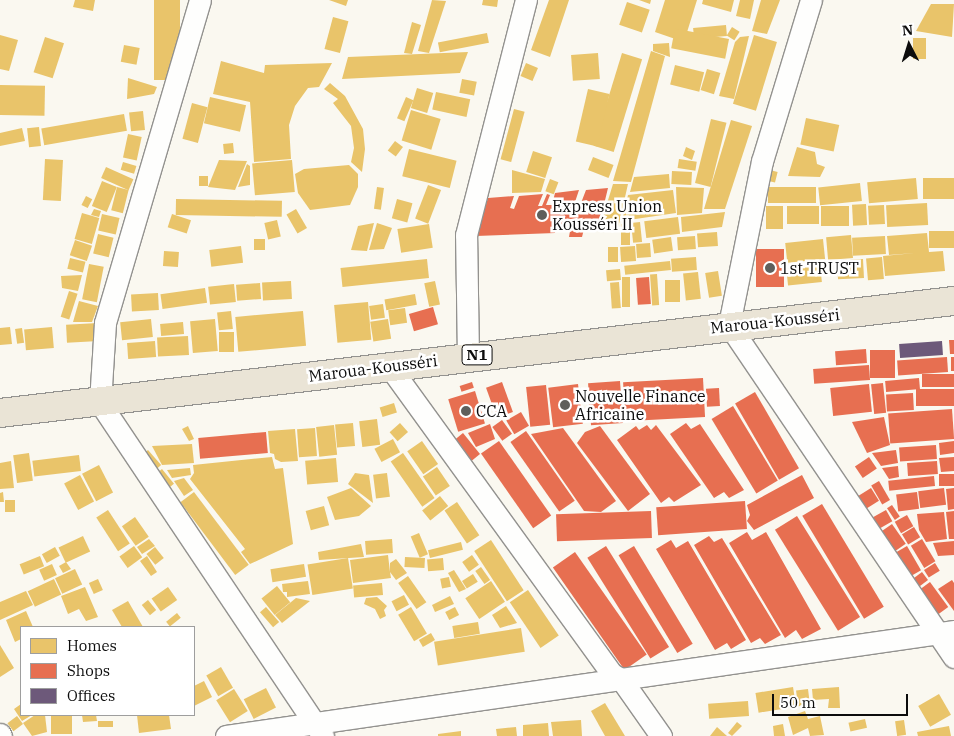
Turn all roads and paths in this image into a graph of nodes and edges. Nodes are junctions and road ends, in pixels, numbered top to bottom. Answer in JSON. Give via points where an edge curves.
{"nodes":[{"id":1,"x":200,"y":0,"type":"edge"},
{"id":2,"x":526,"y":0,"type":"edge"},
{"id":3,"x":811,"y":0,"type":"edge"},
{"id":4,"x":954,"y":302,"type":"edge"},
{"id":5,"x":729,"y":326,"type":"junction"},
{"id":6,"x":468,"y":356,"type":"junction"},
{"id":7,"x":389,"y":366,"type":"junction"},
{"id":8,"x":100,"y":403,"type":"junction"},
{"id":9,"x":0,"y":414,"type":"edge"},
{"id":10,"x":945,"y":632,"type":"edge"},
{"id":11,"x":954,"y":657,"type":"edge"},
{"id":12,"x":621,"y":679,"type":"junction"},
{"id":13,"x":318,"y":730,"type":"edge"},
{"id":14,"x":226,"y":736,"type":"edge"},
{"id":15,"x":661,"y":736,"type":"edge"}],
"edges":[{"from":1,"to":8,"type":"street","via":[[105,323]]},
{"from":2,"to":6,"type":"street","via":[[466,235]]},
{"from":3,"to":5,"type":"street","via":[[762,161]]},
{"from":4,"to":5,"type":"highway","name":"Maroua-Kousséri","number":"N1"},
{"from":5,"to":6,"type":"highway","name":"Maroua-Kousséri","number":"N1"},
{"from":5,"to":10,"type":"street"},
{"from":6,"to":7,"type":"highway","name":"Maroua-Kousséri","number":"N1"},
{"from":7,"to":8,"type":"highway","name":"Maroua-Kousséri","number":"N1"},
{"from":7,"to":12,"type":"street","via":[[612,674]]},
{"from":8,"to":9,"type":"highway","name":"Maroua-Kousséri","number":"N1"},
{"from":8,"to":13,"type":"street"},
{"from":10,"to":11,"type":"street"},
{"from":10,"to":12,"type":"street"},
{"from":12,"to":13,"type":"street"},
{"from":12,"to":15,"type":"street"},
{"from":13,"to":14,"type":"street"}]}
